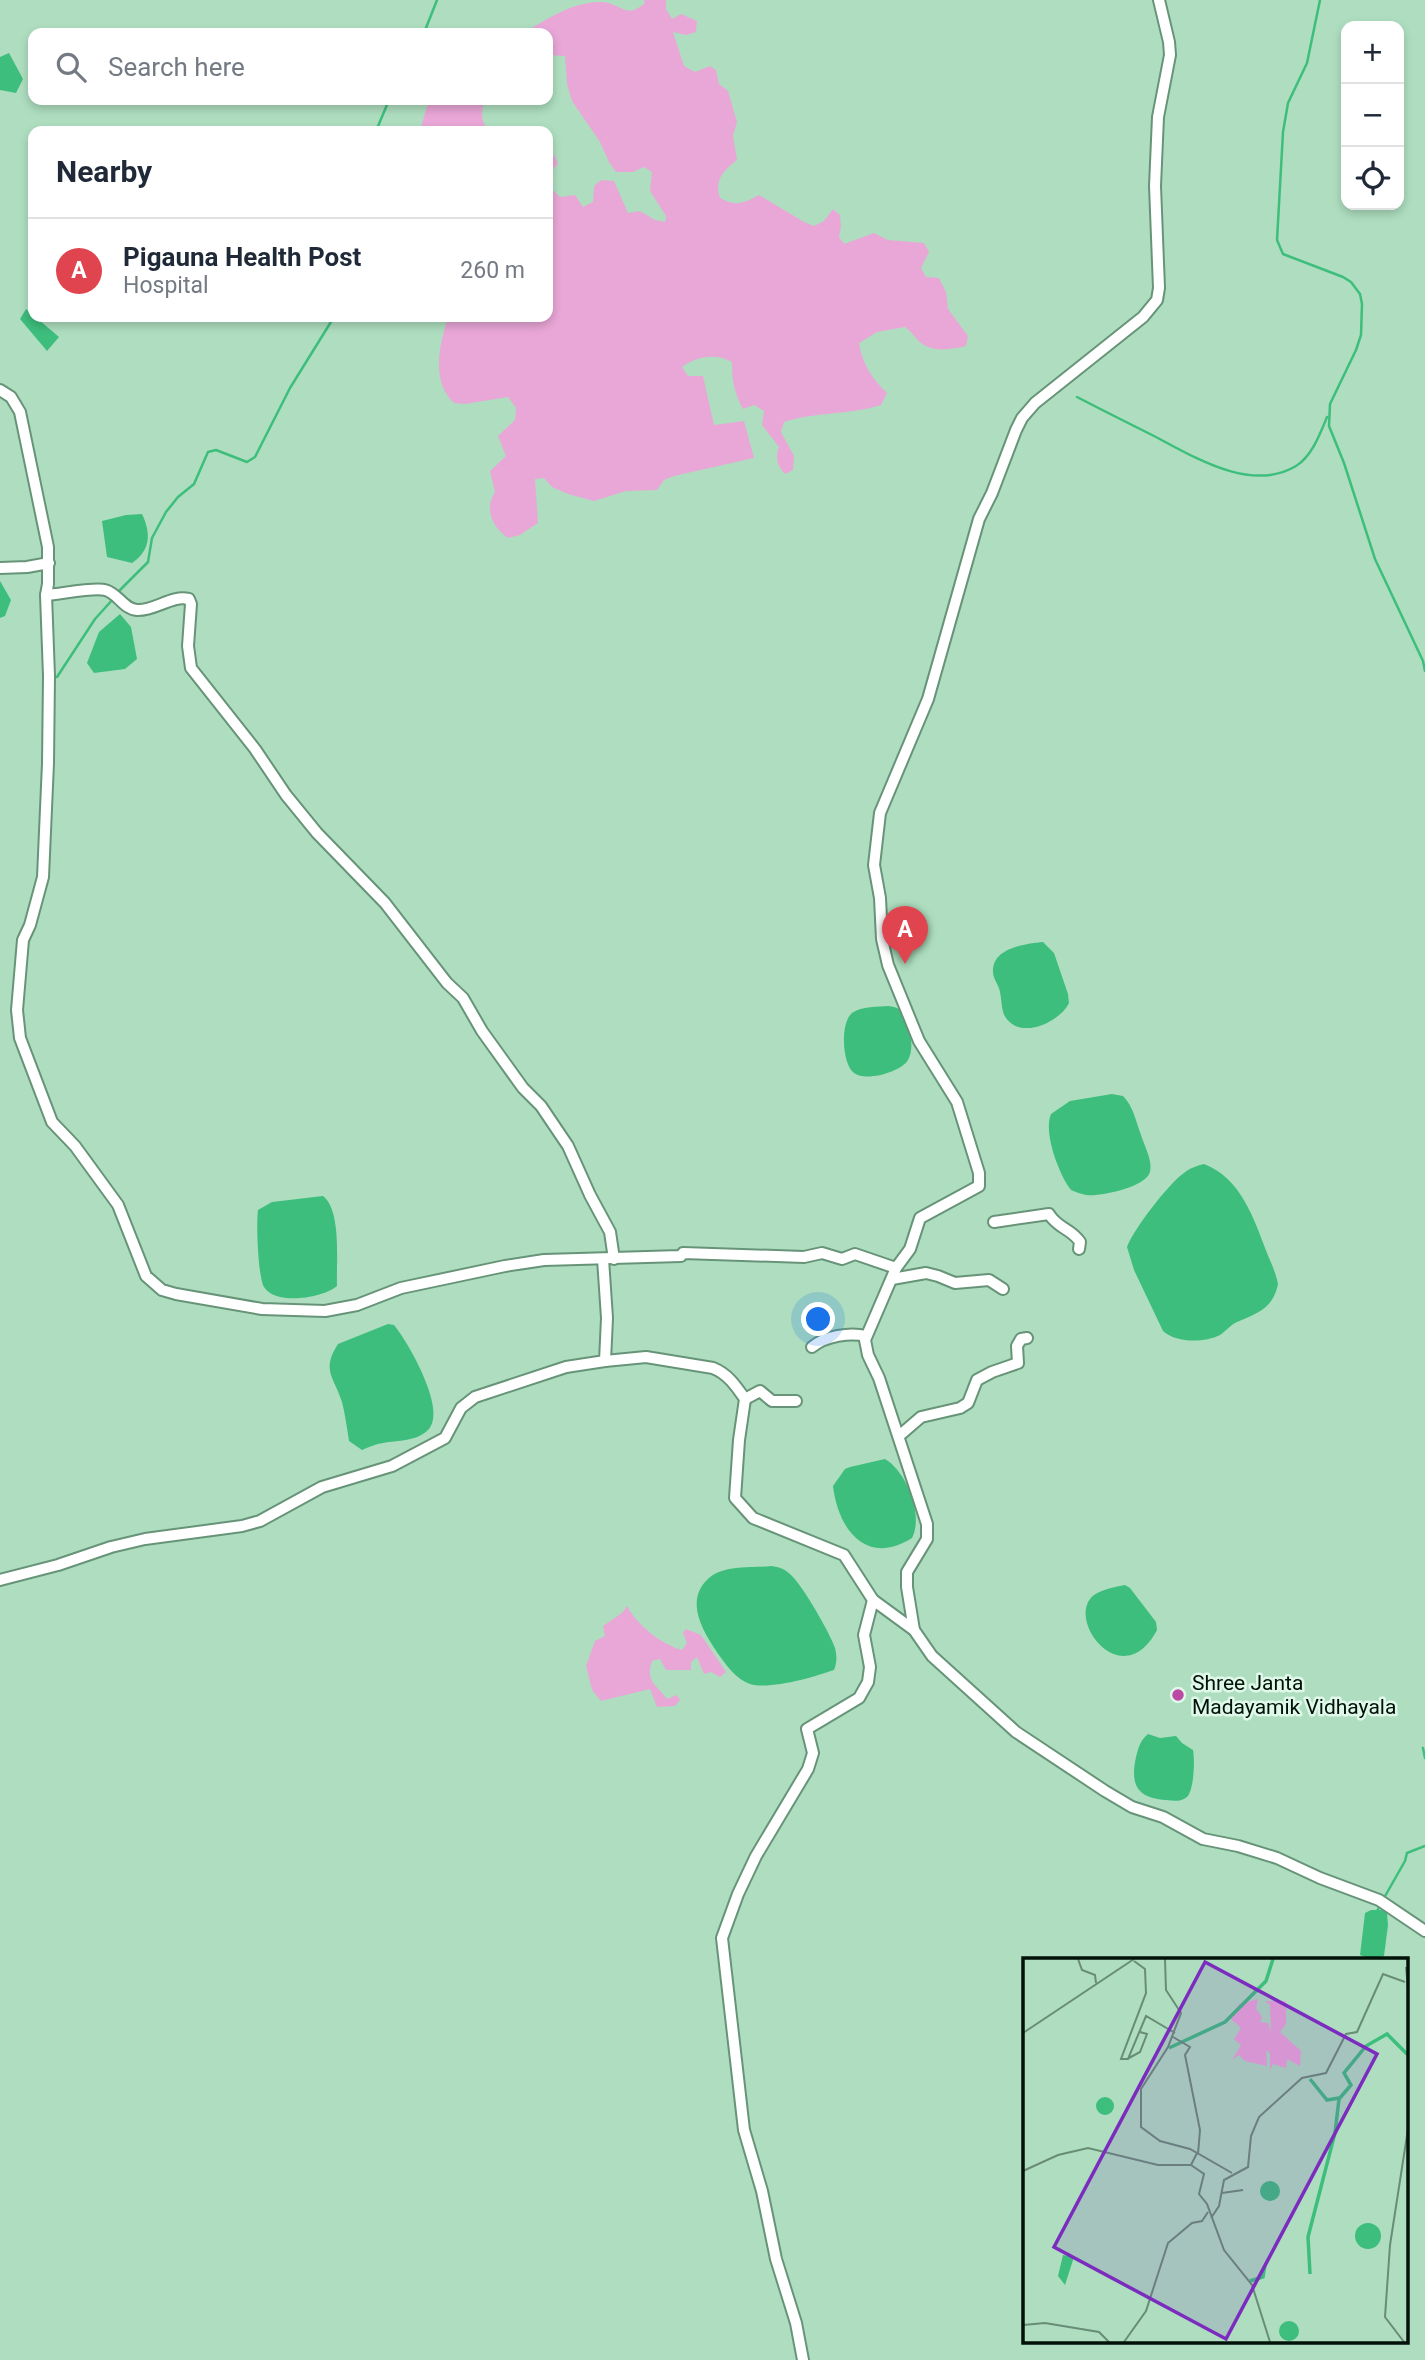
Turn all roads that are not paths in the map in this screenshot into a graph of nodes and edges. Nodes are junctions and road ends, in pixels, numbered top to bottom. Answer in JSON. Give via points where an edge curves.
{"nodes":[{"id":1,"x":1159,"y":0,"type":"edge"},
{"id":2,"x":0,"y":390,"type":"edge"},
{"id":3,"x":49,"y":563,"type":"junction"},
{"id":4,"x":0,"y":568,"type":"edge"},
{"id":5,"x":46,"y":595,"type":"junction"},
{"id":6,"x":994,"y":1222,"type":"dead end"},
{"id":7,"x":1079,"y":1248,"type":"dead end"},
{"id":8,"x":608,"y":1259,"type":"junction"},
{"id":9,"x":894,"y":1273,"type":"junction"},
{"id":10,"x":1003,"y":1289,"type":"dead end"},
{"id":11,"x":866,"y":1336,"type":"junction"},
{"id":12,"x":1027,"y":1338,"type":"dead end"},
{"id":13,"x":812,"y":1347,"type":"dead end"},
{"id":14,"x":605,"y":1361,"type":"junction"},
{"id":15,"x":745,"y":1399,"type":"junction"},
{"id":16,"x":796,"y":1401,"type":"dead end"},
{"id":17,"x":899,"y":1436,"type":"junction"},
{"id":18,"x":0,"y":1580,"type":"edge"},
{"id":19,"x":873,"y":1601,"type":"junction"},
{"id":20,"x":914,"y":1630,"type":"junction"},
{"id":21,"x":1425,"y":1931,"type":"edge"},
{"id":22,"x":803,"y":2360,"type":"edge"}],
"edges":[{"from":1,"to":9,"type":"street","via":[[1170,55],[1158,117],[1157,300],[1143,317],[1022,418],[978,519],[928,699],[880,813],[874,865],[888,965],[919,1041],[957,1102],[979,1173],[979,1186],[920,1218],[910,1249]]},
{"from":2,"to":3,"type":"street","via":[[20,412]]},
{"from":3,"to":4,"type":"street"},
{"from":3,"to":5,"type":"street"},
{"from":5,"to":8,"type":"street","via":[[109,590],[128,607],[139,610],[189,599],[191,668],[317,833],[385,903],[463,998],[523,1088],[541,1105],[568,1146],[610,1233]]},
{"from":5,"to":8,"type":"street","via":[[45,848],[43,877],[23,940],[17,1010],[20,1038],[52,1122],[118,1205],[146,1276],[162,1290],[176,1294],[262,1309],[325,1311],[357,1305],[401,1288],[505,1266]]},
{"from":6,"to":7,"type":"street","via":[[1049,1214],[1055,1224],[1075,1234]]},
{"from":8,"to":9,"type":"street","via":[[683,1253],[804,1257],[822,1253],[842,1259],[855,1254]]},
{"from":8,"to":14,"type":"street"},
{"from":9,"to":10,"type":"street","via":[[926,1273],[954,1283],[989,1280]]},
{"from":9,"to":11,"type":"street"},
{"from":11,"to":13,"type":"street","via":[[853,1333]]},
{"from":11,"to":17,"type":"street","via":[[868,1355]]},
{"from":12,"to":17,"type":"street","via":[[1017,1346],[1018,1363],[977,1380],[968,1403],[921,1417]]},
{"from":14,"to":15,"type":"street","via":[[646,1357],[713,1367],[734,1383]]},
{"from":14,"to":18,"type":"street","via":[[566,1367],[475,1397],[461,1408],[444,1438],[393,1466],[322,1487],[260,1521],[145,1539]]},
{"from":15,"to":16,"type":"street","via":[[760,1391],[772,1401]]},
{"from":15,"to":19,"type":"street","via":[[735,1498],[753,1518],[844,1555]]},
{"from":17,"to":20,"type":"street","via":[[927,1524],[927,1539],[907,1572]]},
{"from":19,"to":20,"type":"street"},
{"from":19,"to":22,"type":"street","via":[[863,1635],[870,1667],[868,1682],[859,1698],[807,1729],[813,1753],[808,1769],[756,1856],[722,1938],[744,2130]]},
{"from":20,"to":21,"type":"street","via":[[932,1656],[1016,1732],[1132,1807],[1163,1817],[1203,1839],[1277,1858],[1379,1900]]}]}
